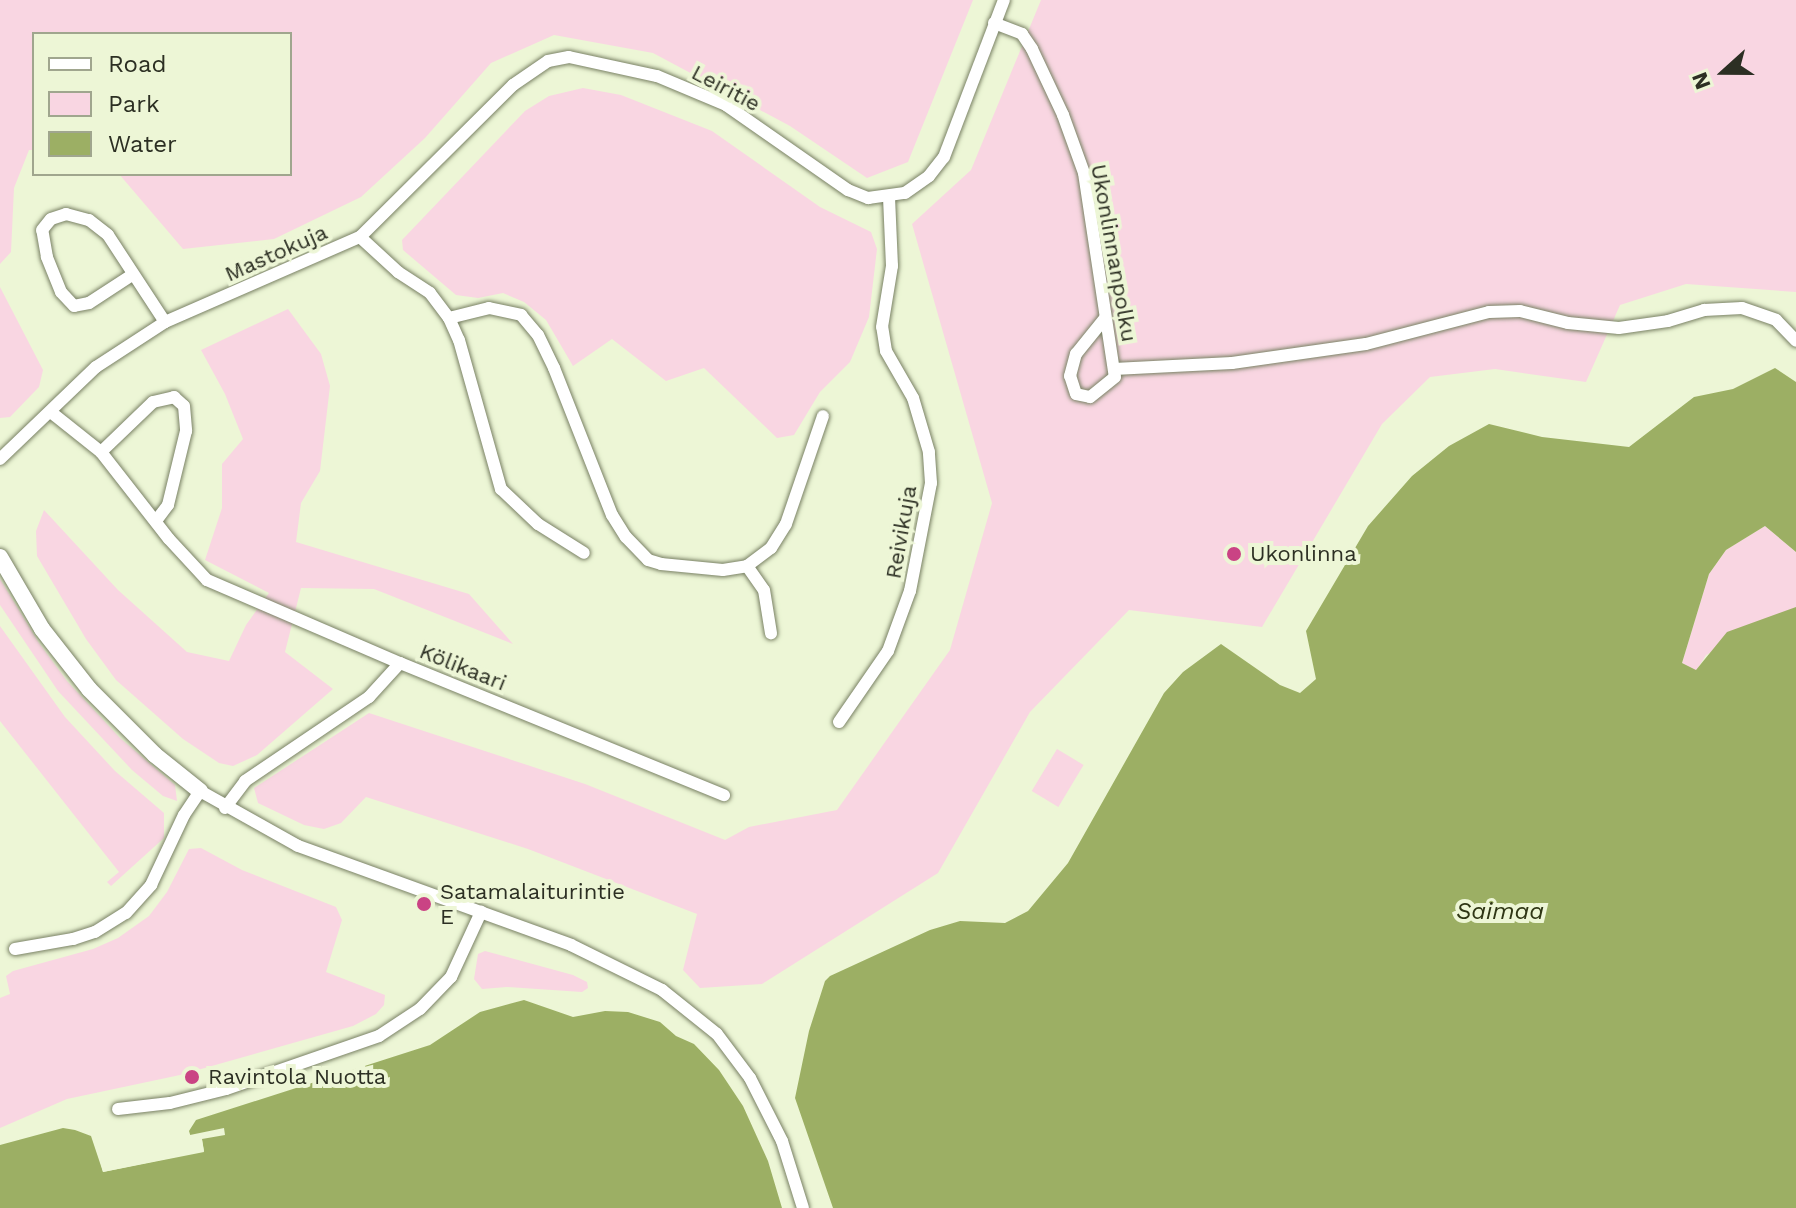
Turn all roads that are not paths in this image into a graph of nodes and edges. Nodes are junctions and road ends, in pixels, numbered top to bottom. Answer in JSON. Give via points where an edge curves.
{"nodes":[{"id":1,"x":1004,"y":0,"type":"edge"},
{"id":2,"x":994,"y":23,"type":"junction"},
{"id":3,"x":889,"y":197,"type":"junction"},
{"id":4,"x":360,"y":237,"type":"junction"},
{"id":5,"x":132,"y":275,"type":"junction"},
{"id":6,"x":449,"y":318,"type":"junction"},
{"id":7,"x":1105,"y":318,"type":"junction"},
{"id":8,"x":165,"y":322,"type":"junction"},
{"id":9,"x":1796,"y":341,"type":"edge"},
{"id":10,"x":1114,"y":373,"type":"junction"},
{"id":11,"x":52,"y":413,"type":"junction"},
{"id":12,"x":823,"y":416,"type":"dead end"},
{"id":13,"x":101,"y":452,"type":"junction"},
{"id":14,"x":0,"y":459,"type":"edge"},
{"id":15,"x":156,"y":521,"type":"junction"},
{"id":16,"x":584,"y":553,"type":"dead end"},
{"id":17,"x":0,"y":557,"type":"edge"},
{"id":18,"x":747,"y":566,"type":"junction"},
{"id":19,"x":771,"y":633,"type":"dead end"},
{"id":20,"x":400,"y":663,"type":"junction"},
{"id":21,"x":839,"y":722,"type":"dead end"},
{"id":22,"x":200,"y":791,"type":"junction"},
{"id":23,"x":724,"y":795,"type":"dead end"},
{"id":24,"x":225,"y":808,"type":"junction"},
{"id":25,"x":481,"y":912,"type":"junction"},
{"id":26,"x":15,"y":949,"type":"dead end"},
{"id":27,"x":118,"y":1109,"type":"dead end"},
{"id":28,"x":803,"y":1208,"type":"edge"}],
"edges":[{"from":1,"to":2,"type":"street"},
{"from":2,"to":3,"type":"street","via":[[944,157],[918,185]]},
{"from":2,"to":7,"type":"street","name":"Ukonlinnanpolku","via":[[1022,34],[1063,115],[1084,173]]},
{"from":3,"to":4,"type":"street","name":"Leiritie","via":[[868,198],[848,190],[726,105],[700,93],[657,76],[569,57],[548,61],[513,85]]},
{"from":3,"to":21,"type":"street","name":"Reivikuja","via":[[892,266],[882,327],[886,351],[913,398],[929,452],[931,483],[910,591],[888,651]]},
{"from":4,"to":6,"type":"street","name":"Mastokuja","via":[[430,293]]},
{"from":4,"to":8,"type":"street","name":"Mastokuja"},
{"from":5,"to":5,"type":"street","via":[[108,235],[89,220],[66,214],[51,219],[42,230],[61,292],[74,306],[89,303]]},
{"from":5,"to":8,"type":"street"},
{"from":6,"to":16,"type":"street","name":"Mastokuja","via":[[501,489],[538,524]]},
{"from":6,"to":18,"type":"street","via":[[506,309],[521,315],[538,335],[612,515],[648,560],[723,570]]},
{"from":7,"to":10,"type":"street","name":"Ukonlinnanpolku"},
{"from":7,"to":10,"type":"street","via":[[1076,354],[1070,376],[1076,394],[1090,397]]},
{"from":8,"to":11,"type":"street","name":"Mastokuja","via":[[96,367]]},
{"from":9,"to":10,"type":"street","via":[[1776,320],[1742,308],[1704,310],[1619,328],[1520,311],[1489,312],[1366,344]]},
{"from":11,"to":13,"type":"street"},
{"from":11,"to":14,"type":"street","name":"Mastokuja"},
{"from":12,"to":18,"type":"street","via":[[786,524],[771,548]]},
{"from":13,"to":15,"type":"street"},
{"from":13,"to":15,"type":"street","via":[[153,402],[174,397],[184,406],[186,431],[168,505]]},
{"from":15,"to":20,"type":"street","via":[[207,580]]},
{"from":17,"to":22,"type":"street","via":[[42,629],[89,689]]},
{"from":18,"to":19,"type":"street","via":[[764,590]]},
{"from":20,"to":23,"type":"street","name":"Kölikaari"},
{"from":20,"to":24,"type":"street","name":"Kölikaari","via":[[369,697],[245,781]]},
{"from":22,"to":24,"type":"street"},
{"from":22,"to":26,"type":"street","via":[[151,885],[126,913],[95,932]]},
{"from":24,"to":25,"type":"street","via":[[327,858]]},
{"from":25,"to":27,"type":"street","via":[[461,961],[443,987],[379,1036],[214,1092]]},
{"from":25,"to":28,"type":"street","via":[[650,982],[717,1034],[765,1104]]}]}
